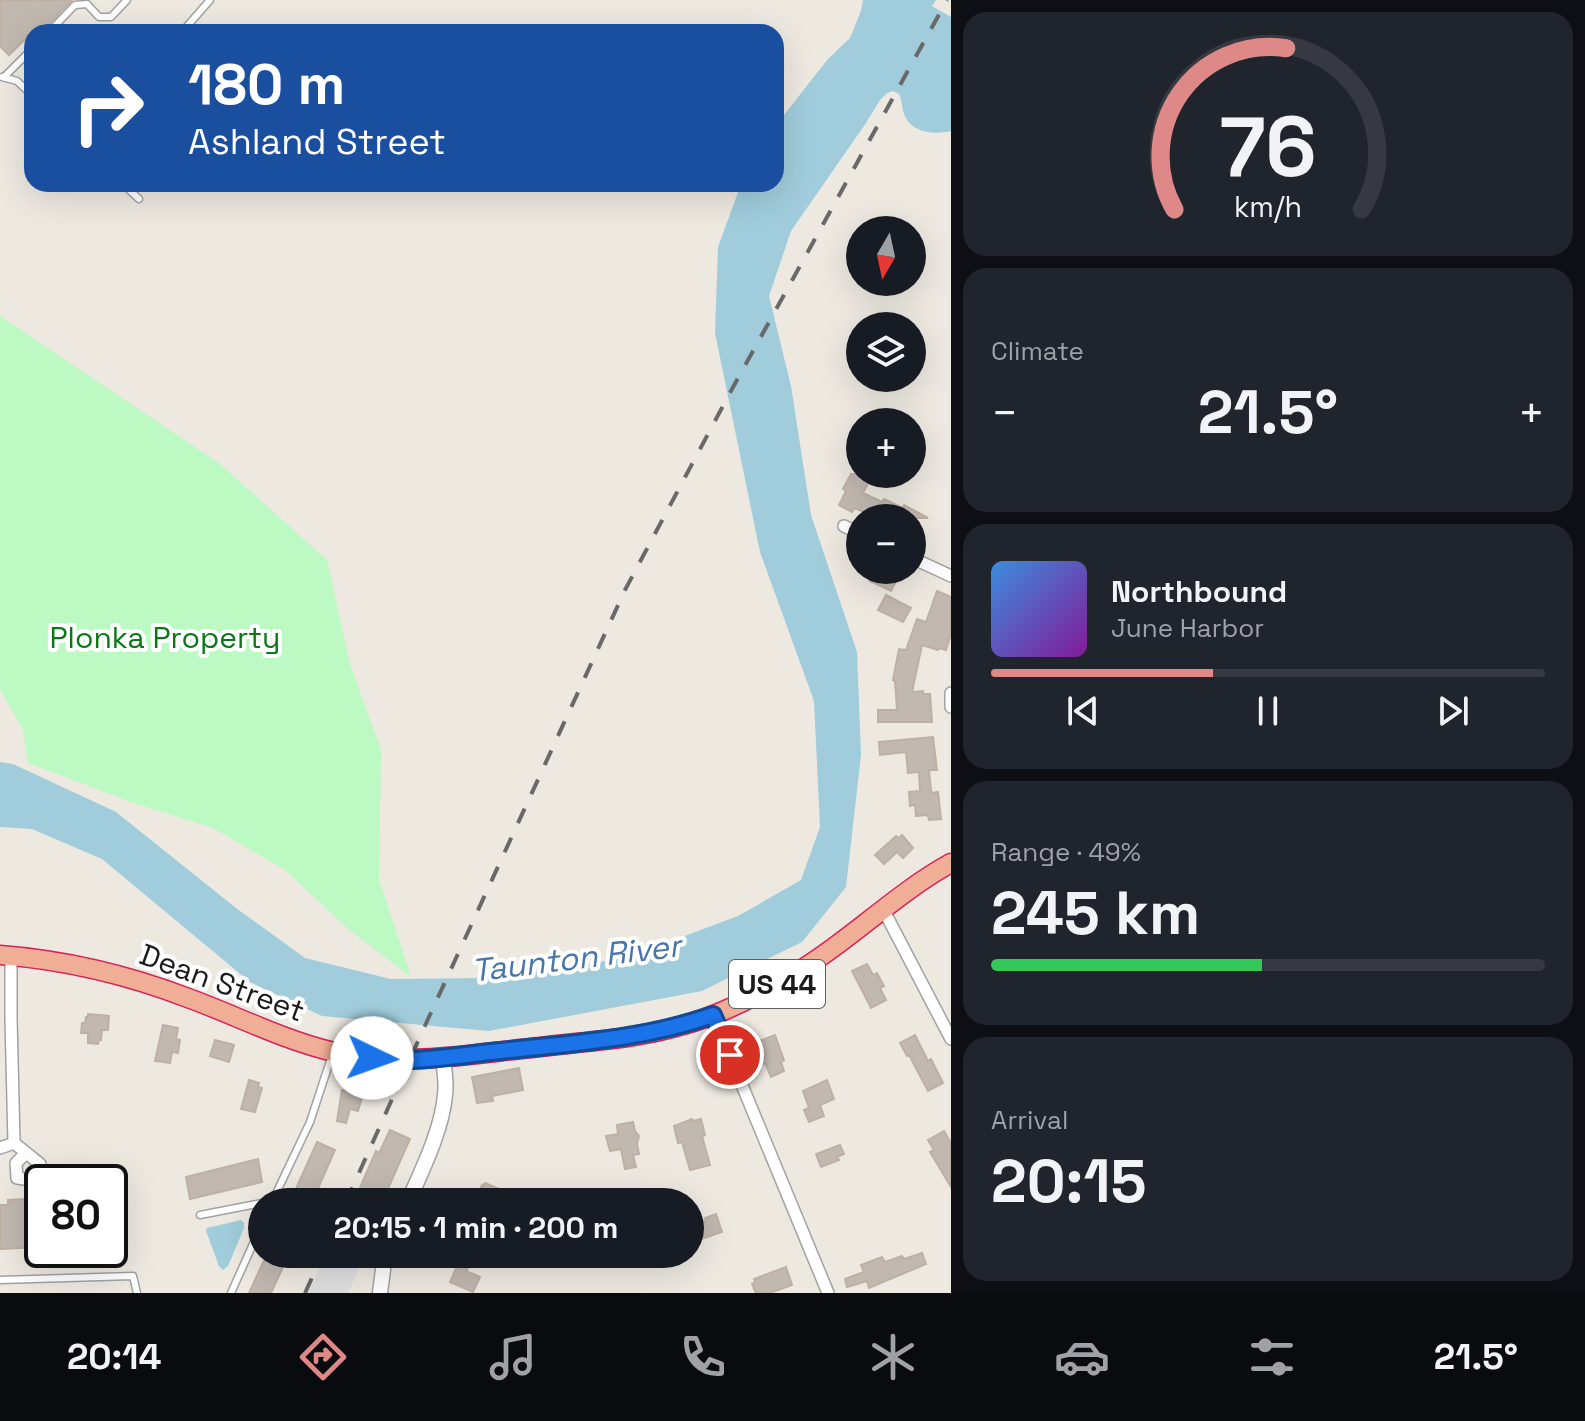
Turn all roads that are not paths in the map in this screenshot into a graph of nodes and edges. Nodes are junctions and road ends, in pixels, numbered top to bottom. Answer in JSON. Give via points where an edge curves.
{"nodes":[{"id":1,"x":127,"y":0,"type":"edge"},
{"id":2,"x":197,"y":0,"type":"edge"},
{"id":3,"x":208,"y":3,"type":"edge"},
{"id":4,"x":57,"y":24,"type":"edge"},
{"id":5,"x":189,"y":24,"type":"edge"},
{"id":6,"x":24,"y":56,"type":"edge"},
{"id":7,"x":2,"y":77,"type":"edge"},
{"id":8,"x":24,"y":88,"type":"edge"},
{"id":9,"x":132,"y":192,"type":"edge"},
{"id":10,"x":139,"y":199,"type":"dead end"},
{"id":11,"x":926,"y":564,"type":"edge"},
{"id":12,"x":951,"y":576,"type":"edge"},
{"id":13,"x":951,"y":693,"type":"edge"},
{"id":14,"x":951,"y":707,"type":"edge"},
{"id":15,"x":951,"y":863,"type":"edge"},
{"id":16,"x":883,"y":909,"type":"junction"},
{"id":17,"x":6,"y":956,"type":"edge"},
{"id":18,"x":713,"y":1015,"type":"junction"},
{"id":19,"x":951,"y":1039,"type":"edge"},
{"id":20,"x":333,"y":1052,"type":"junction"},
{"id":21,"x":443,"y":1057,"type":"junction"},
{"id":22,"x":14,"y":1143,"type":"junction"},
{"id":23,"x":0,"y":1148,"type":"edge"},
{"id":24,"x":26,"y":1153,"type":"dead end"},
{"id":25,"x":279,"y":1188,"type":"edge"},
{"id":26,"x":414,"y":1188,"type":"edge"},
{"id":27,"x":248,"y":1206,"type":"edge"},
{"id":28,"x":200,"y":1215,"type":"dead end"},
{"id":29,"x":248,"y":1255,"type":"edge"},
{"id":30,"x":383,"y":1268,"type":"edge"},
{"id":31,"x":0,"y":1280,"type":"edge"},
{"id":32,"x":137,"y":1293,"type":"edge"},
{"id":33,"x":231,"y":1293,"type":"edge"},
{"id":34,"x":380,"y":1293,"type":"edge"},
{"id":35,"x":828,"y":1293,"type":"edge"}],
"edges":[{"from":1,"to":4,"type":"lane","via":[[111,17],[99,17],[87,4],[75,5]]},
{"from":2,"to":3,"type":"lane"},
{"from":3,"to":5,"type":"lane"},
{"from":6,"to":7,"type":"lane"},
{"from":7,"to":8,"type":"lane"},
{"from":9,"to":10,"type":"lane"},
{"from":11,"to":12,"type":"street"},
{"from":13,"to":14,"type":"street"},
{"from":15,"to":16,"type":"highway","name":"Dean Street","number":"US 44"},
{"from":16,"to":18,"type":"highway","name":"Dean Street","number":"US 44","via":[[823,956]]},
{"from":16,"to":19,"type":"street"},
{"from":17,"to":20,"type":"highway","name":"Dean Street","number":"US 44","via":[[139,981]]},
{"from":17,"to":22,"type":"street"},
{"from":18,"to":21,"type":"highway","name":"Dean Street","number":"US 44","via":[[611,1039]]},
{"from":18,"to":35,"type":"street"},
{"from":20,"to":21,"type":"highway","name":"Dean Street","number":"US 44","via":[[394,1061]]},
{"from":20,"to":25,"type":"lane","via":[[310,1122]]},
{"from":21,"to":26,"type":"street","via":[[443,1109]]},
{"from":22,"to":23,"type":"street"},
{"from":22,"to":24,"type":"street"},
{"from":27,"to":28,"type":"lane"},
{"from":29,"to":33,"type":"lane"},
{"from":30,"to":34,"type":"street"},
{"from":31,"to":32,"type":"lane","via":[[133,1276]]}]}
